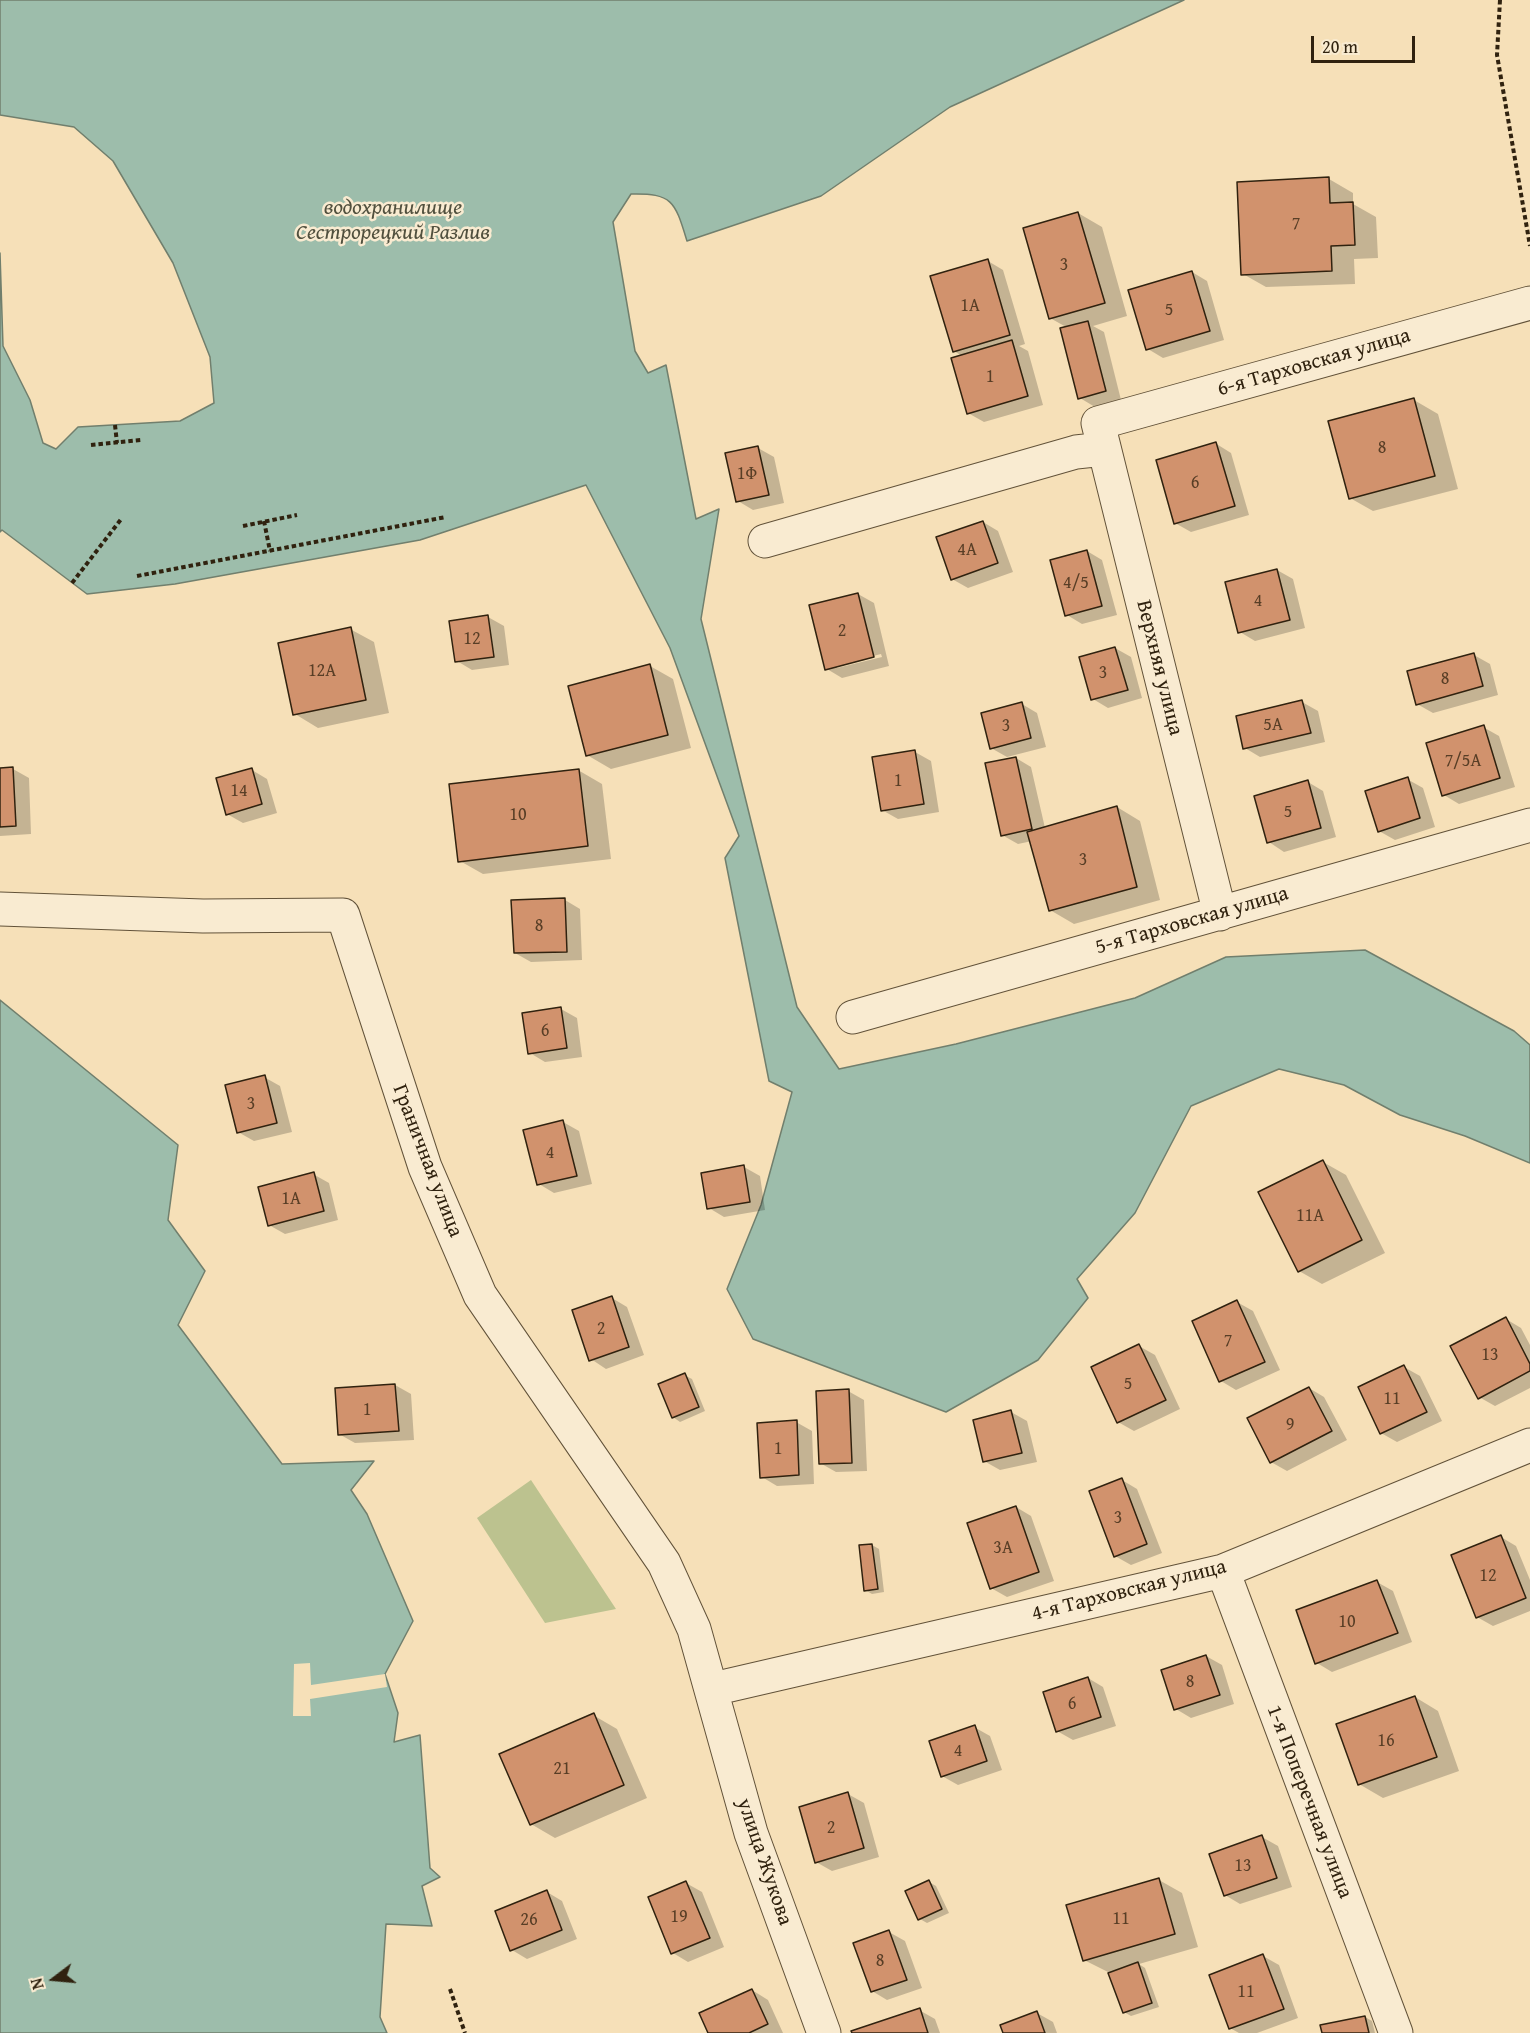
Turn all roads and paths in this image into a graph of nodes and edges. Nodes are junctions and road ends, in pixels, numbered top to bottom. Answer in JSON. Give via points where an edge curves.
{"nodes":[{"id":1,"x":1500,"y":0,"type":"edge"},
{"id":2,"x":1530,"y":246,"type":"edge"},
{"id":3,"x":1530,"y":303,"type":"edge"},
{"id":4,"x":115,"y":425,"type":"dead end"},
{"id":5,"x":1101,"y":436,"type":"junction"},
{"id":6,"x":141,"y":440,"type":"dead end"},
{"id":7,"x":117,"y":443,"type":"junction"},
{"id":8,"x":91,"y":445,"type":"dead end"},
{"id":9,"x":297,"y":515,"type":"dead end"},
{"id":10,"x":446,"y":517,"type":"dead end"},
{"id":11,"x":122,"y":518,"type":"dead end"},
{"id":12,"x":264,"y":521,"type":"junction"},
{"id":13,"x":243,"y":526,"type":"dead end"},
{"id":14,"x":765,"y":542,"type":"dead end"},
{"id":15,"x":270,"y":551,"type":"junction"},
{"id":16,"x":137,"y":576,"type":"dead end"},
{"id":17,"x":72,"y":582,"type":"dead end"},
{"id":18,"x":1530,"y":825,"type":"edge"},
{"id":19,"x":0,"y":909,"type":"edge"},
{"id":20,"x":1220,"y":914,"type":"junction"},
{"id":21,"x":853,"y":1017,"type":"dead end"},
{"id":22,"x":1530,"y":1445,"type":"edge"},
{"id":23,"x":1223,"y":1571,"type":"junction"},
{"id":24,"x":713,"y":1689,"type":"junction"},
{"id":25,"x":450,"y":1989,"type":"dead end"},
{"id":26,"x":465,"y":2033,"type":"edge"},
{"id":27,"x":824,"y":2033,"type":"edge"},
{"id":28,"x":1396,"y":2033,"type":"edge"}],
"edges":[{"from":1,"to":2,"type":"path","via":[[1497,55]]},
{"from":3,"to":5,"type":"street","name":"6-я Тарховская улица"},
{"from":4,"to":7,"type":"path"},
{"from":5,"to":14,"type":"street","name":"6-я Тарховская улица","via":[[1076,452]]},
{"from":5,"to":20,"type":"street","name":"Верхняя улица"},
{"from":6,"to":7,"type":"path"},
{"from":7,"to":8,"type":"path"},
{"from":9,"to":12,"type":"path"},
{"from":10,"to":15,"type":"path"},
{"from":11,"to":17,"type":"path"},
{"from":12,"to":13,"type":"path"},
{"from":12,"to":15,"type":"path"},
{"from":15,"to":16,"type":"path"},
{"from":18,"to":20,"type":"street","name":"5-я Тарховская улица"},
{"from":19,"to":24,"type":"street","name":"Граничная улица","via":[[203,916],[343,915],[425,1167],[480,1295],[664,1563],[694,1629]]},
{"from":20,"to":21,"type":"street","name":"5-я Тарховская улица"},
{"from":22,"to":23,"type":"street","name":"4-я Тарховская улица"},
{"from":23,"to":24,"type":"street","name":"4-я Тарховская улица"},
{"from":23,"to":28,"type":"street","name":"1-я Поперечная улица"},
{"from":24,"to":27,"type":"street","name":"улица Жукова","via":[[751,1833]]},
{"from":25,"to":26,"type":"path"}]}
